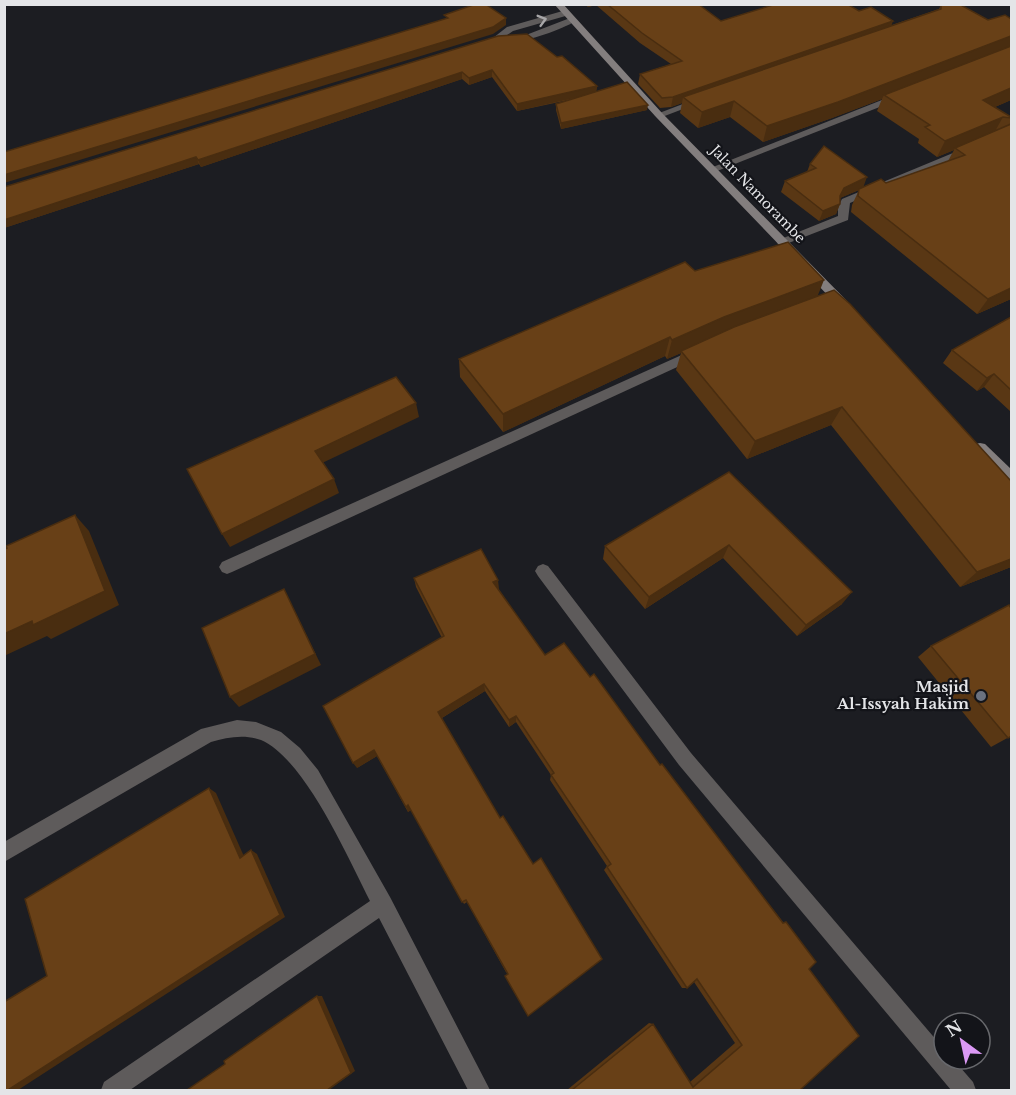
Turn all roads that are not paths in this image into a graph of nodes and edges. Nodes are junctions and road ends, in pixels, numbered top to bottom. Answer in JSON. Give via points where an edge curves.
{"nodes":[{"id":1,"x":566,"y":12,"type":"edge"},
{"id":2,"x":486,"y":42,"type":"edge"},
{"id":3,"x":912,"y":91,"type":"edge"},
{"id":4,"x":713,"y":97,"type":"edge"},
{"id":5,"x":659,"y":115,"type":"junction"},
{"id":6,"x":977,"y":146,"type":"edge"},
{"id":7,"x":713,"y":169,"type":"junction"},
{"id":8,"x":782,"y":241,"type":"junction"},
{"id":9,"x":838,"y":298,"type":"junction"},
{"id":10,"x":818,"y":305,"type":"edge"},
{"id":11,"x":854,"y":316,"type":"edge"},
{"id":12,"x":712,"y":346,"type":"edge"},
{"id":13,"x":970,"y":437,"type":"edge"},
{"id":14,"x":1011,"y":480,"type":"edge"},
{"id":15,"x":227,"y":567,"type":"dead end"},
{"id":16,"x":543,"y":571,"type":"dead end"},
{"id":17,"x":4,"y":853,"type":"edge"},
{"id":18,"x":383,"y":904,"type":"junction"},
{"id":19,"x":111,"y":1090,"type":"edge"},
{"id":20,"x":479,"y":1090,"type":"edge"},
{"id":21,"x":965,"y":1090,"type":"edge"}],
"edges":[{"from":1,"to":2,"type":"street","via":[[527,37]]},
{"from":1,"to":5,"type":"main road","name":"Jalan Namorambe"},
{"from":3,"to":7,"type":"street"},
{"from":4,"to":5,"type":"street"},
{"from":5,"to":7,"type":"main road","name":"Jalan Namorambe"},
{"from":6,"to":8,"type":"street","via":[[846,201],[844,218]]},
{"from":7,"to":8,"type":"main road","name":"Jalan Namorambe"},
{"from":8,"to":9,"type":"main road","name":"Jalan Namorambe"},
{"from":9,"to":10,"type":"street"},
{"from":9,"to":11,"type":"main road","name":"Jalan Namorambe"},
{"from":12,"to":15,"type":"street"},
{"from":13,"to":14,"type":"main road"},
{"from":16,"to":21,"type":"street","via":[[685,759]]},
{"from":17,"to":18,"type":"street","via":[[207,735],[227,728],[253,728],[285,745],[307,770]]},
{"from":18,"to":19,"type":"street"},
{"from":18,"to":20,"type":"street"}]}
